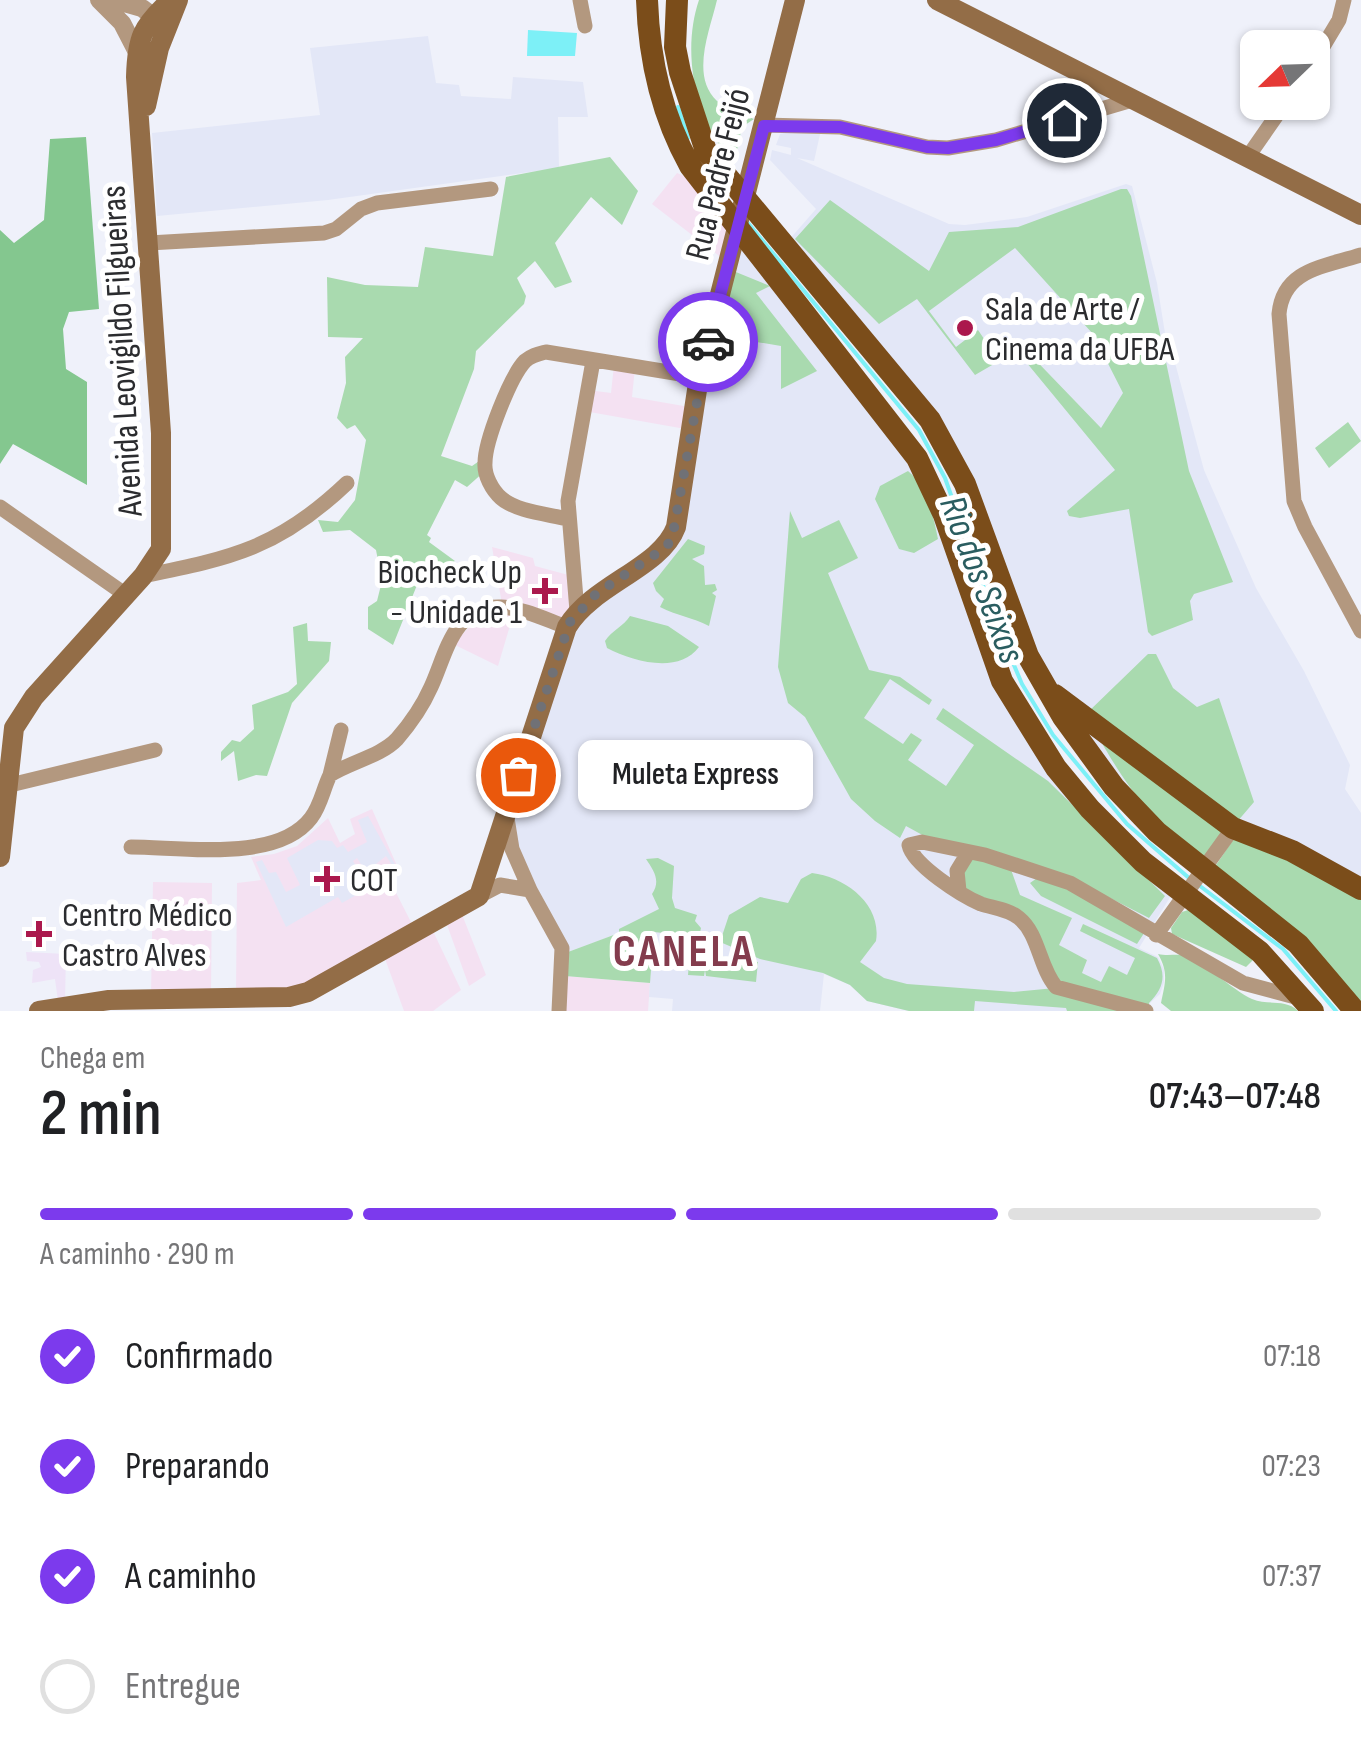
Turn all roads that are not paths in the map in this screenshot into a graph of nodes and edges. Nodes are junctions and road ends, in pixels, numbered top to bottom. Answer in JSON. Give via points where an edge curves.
{"nodes":[{"id":1,"x":99,"y":0,"type":"edge"},
{"id":2,"x":114,"y":0,"type":"edge"},
{"id":3,"x":174,"y":0,"type":"edge"},
{"id":4,"x":580,"y":0,"type":"edge"},
{"id":5,"x":647,"y":0,"type":"edge"},
{"id":6,"x":658,"y":0,"type":"edge"},
{"id":7,"x":677,"y":0,"type":"edge"},
{"id":8,"x":692,"y":0,"type":"edge"},
{"id":9,"x":795,"y":0,"type":"edge"},
{"id":10,"x":937,"y":0,"type":"edge"},
{"id":11,"x":1344,"y":0,"type":"edge"},
{"id":12,"x":161,"y":21,"type":"junction"},
{"id":13,"x":585,"y":26,"type":"dead end"},
{"id":14,"x":1330,"y":35,"type":"edge"},
{"id":15,"x":137,"y":52,"type":"junction"},
{"id":16,"x":657,"y":89,"type":"junction"},
{"id":17,"x":686,"y":99,"type":"junction"},
{"id":18,"x":1132,"y":100,"type":"junction"},
{"id":19,"x":1273,"y":120,"type":"edge"},
{"id":20,"x":764,"y":126,"type":"junction"},
{"id":21,"x":142,"y":148,"type":"junction"},
{"id":22,"x":1246,"y":158,"type":"junction"},
{"id":23,"x":491,"y":188,"type":"dead end"},
{"id":24,"x":1361,"y":215,"type":"edge"},
{"id":25,"x":149,"y":244,"type":"junction"},
{"id":26,"x":1361,"y":255,"type":"edge"},
{"id":27,"x":593,"y":361,"type":"junction"},
{"id":28,"x":700,"y":377,"type":"junction"},
{"id":29,"x":347,"y":483,"type":"dead end"},
{"id":30,"x":0,"y":507,"type":"edge"},
{"id":31,"x":568,"y":520,"type":"junction"},
{"id":32,"x":143,"y":576,"type":"junction"},
{"id":33,"x":126,"y":595,"type":"junction"},
{"id":34,"x":572,"y":619,"type":"junction"},
{"id":35,"x":1361,"y":631,"type":"edge"},
{"id":36,"x":1044,"y":687,"type":"junction"},
{"id":37,"x":155,"y":750,"type":"dead end"},
{"id":38,"x":1132,"y":751,"type":"junction"},
{"id":39,"x":354,"y":761,"type":"junction"},
{"id":40,"x":1098,"y":766,"type":"junction"},
{"id":41,"x":330,"y":775,"type":"junction"},
{"id":42,"x":6,"y":786,"type":"junction"},
{"id":43,"x":506,"y":812,"type":"junction"},
{"id":44,"x":1233,"y":828,"type":"junction"},
{"id":45,"x":131,"y":846,"type":"dead end"},
{"id":46,"x":962,"y":856,"type":"junction"},
{"id":47,"x":0,"y":857,"type":"edge"},
{"id":48,"x":1361,"y":889,"type":"edge"},
{"id":49,"x":530,"y":890,"type":"junction"},
{"id":50,"x":959,"y":891,"type":"junction"},
{"id":51,"x":479,"y":896,"type":"junction"},
{"id":52,"x":1156,"y":935,"type":"junction"},
{"id":53,"x":1260,"y":952,"type":"junction"},
{"id":54,"x":1242,"y":983,"type":"junction"},
{"id":55,"x":110,"y":1005,"type":"edge"},
{"id":56,"x":1308,"y":1005,"type":"edge"},
{"id":57,"x":39,"y":1011,"type":"edge"},
{"id":58,"x":558,"y":1011,"type":"edge"},
{"id":59,"x":1146,"y":1011,"type":"edge"},
{"id":60,"x":1355,"y":1011,"type":"edge"}],
"edges":[{"from":1,"to":15,"type":"street"},
{"from":2,"to":12,"type":"street"},
{"from":3,"to":12,"type":"main road","name":"Avenida Leovigildo Filgueiras"},
{"from":4,"to":13,"type":"street"},
{"from":5,"to":16,"type":"main road"},
{"from":6,"to":16,"type":"main road"},
{"from":7,"to":17,"type":"main road","via":[[675,47]]},
{"from":8,"to":17,"type":"main road"},
{"from":9,"to":20,"type":"main road","name":"Rua Padre Feijó"},
{"from":10,"to":18,"type":"main road"},
{"from":11,"to":14,"type":"street"},
{"from":12,"to":15,"type":"main road","name":"Avenida Leovigildo Filgueiras","via":[[140,38]]},
{"from":12,"to":21,"type":"main road","name":"Avenida Leovigildo Filgueiras"},
{"from":15,"to":21,"type":"main road","name":"Avenida Leovigildo Filgueiras"},
{"from":16,"to":53,"type":"main road","via":[[690,166],[917,458],[944,515],[995,664],[1035,738],[1090,809],[1143,862]]},
{"from":17,"to":36,"type":"main road","via":[[706,152],[910,393],[950,452]]},
{"from":18,"to":20,"type":"street","via":[[948,148],[840,127]]},
{"from":18,"to":22,"type":"main road"},
{"from":19,"to":22,"type":"street"},
{"from":20,"to":28,"type":"main road","name":"Rua Padre Feijó"},
{"from":21,"to":25,"type":"main road","name":"Avenida Leovigildo Filgueiras"},
{"from":22,"to":24,"type":"main road"},
{"from":23,"to":25,"type":"street","via":[[376,203],[336,229],[308,236]]},
{"from":25,"to":32,"type":"main road","name":"Avenida Leovigildo Filgueiras","via":[[163,534]]},
{"from":26,"to":35,"type":"street","via":[[1290,282],[1280,314],[1294,501]]},
{"from":27,"to":28,"type":"street"},
{"from":27,"to":31,"type":"street"},
{"from":27,"to":31,"type":"street","via":[[546,352],[523,363],[484,465],[502,500]]},
{"from":28,"to":34,"type":"main road","name":"Rua Padre Feijó","via":[[672,539]]},
{"from":29,"to":32,"type":"street","via":[[298,526],[259,546]]},
{"from":30,"to":33,"type":"street"},
{"from":31,"to":34,"type":"street"},
{"from":32,"to":33,"type":"main road","name":"Avenida Leovigildo Filgueiras"},
{"from":33,"to":42,"type":"main road","name":"Avenida Leovigildo Filgueiras","via":[[22,715]]},
{"from":34,"to":39,"type":"street","via":[[502,607],[472,614],[458,626],[431,688],[399,737]]},
{"from":34,"to":43,"type":"main road"},
{"from":36,"to":38,"type":"main road"},
{"from":36,"to":40,"type":"main road"},
{"from":37,"to":42,"type":"street"},
{"from":38,"to":40,"type":"main road","via":[[1119,750]]},
{"from":38,"to":44,"type":"main road"},
{"from":39,"to":41,"type":"street"},
{"from":39,"to":41,"type":"street","via":[[340,754],[340,734]]},
{"from":40,"to":60,"type":"main road","via":[[1180,854],[1298,944]]},
{"from":41,"to":45,"type":"street","via":[[312,818],[276,844]]},
{"from":42,"to":47,"type":"main road","name":"Avenida Leovigildo Filgueiras"},
{"from":43,"to":49,"type":"street","via":[[512,849]]},
{"from":43,"to":51,"type":"main road"},
{"from":44,"to":48,"type":"main road"},
{"from":44,"to":52,"type":"street"},
{"from":46,"to":50,"type":"street"},
{"from":46,"to":50,"type":"street","via":[[922,842],[909,845],[918,861]]},
{"from":46,"to":52,"type":"street","via":[[1010,862],[1070,883]]},
{"from":49,"to":51,"type":"street","via":[[509,884]]},
{"from":49,"to":58,"type":"street","via":[[562,948]]},
{"from":50,"to":59,"type":"street","via":[[1018,917],[1056,988]]},
{"from":51,"to":55,"type":"main road","via":[[308,992]]},
{"from":52,"to":54,"type":"street"},
{"from":53,"to":54,"type":"street"},
{"from":53,"to":56,"type":"main road"},
{"from":54,"to":56,"type":"street"},
{"from":55,"to":57,"type":"main road"}]}
